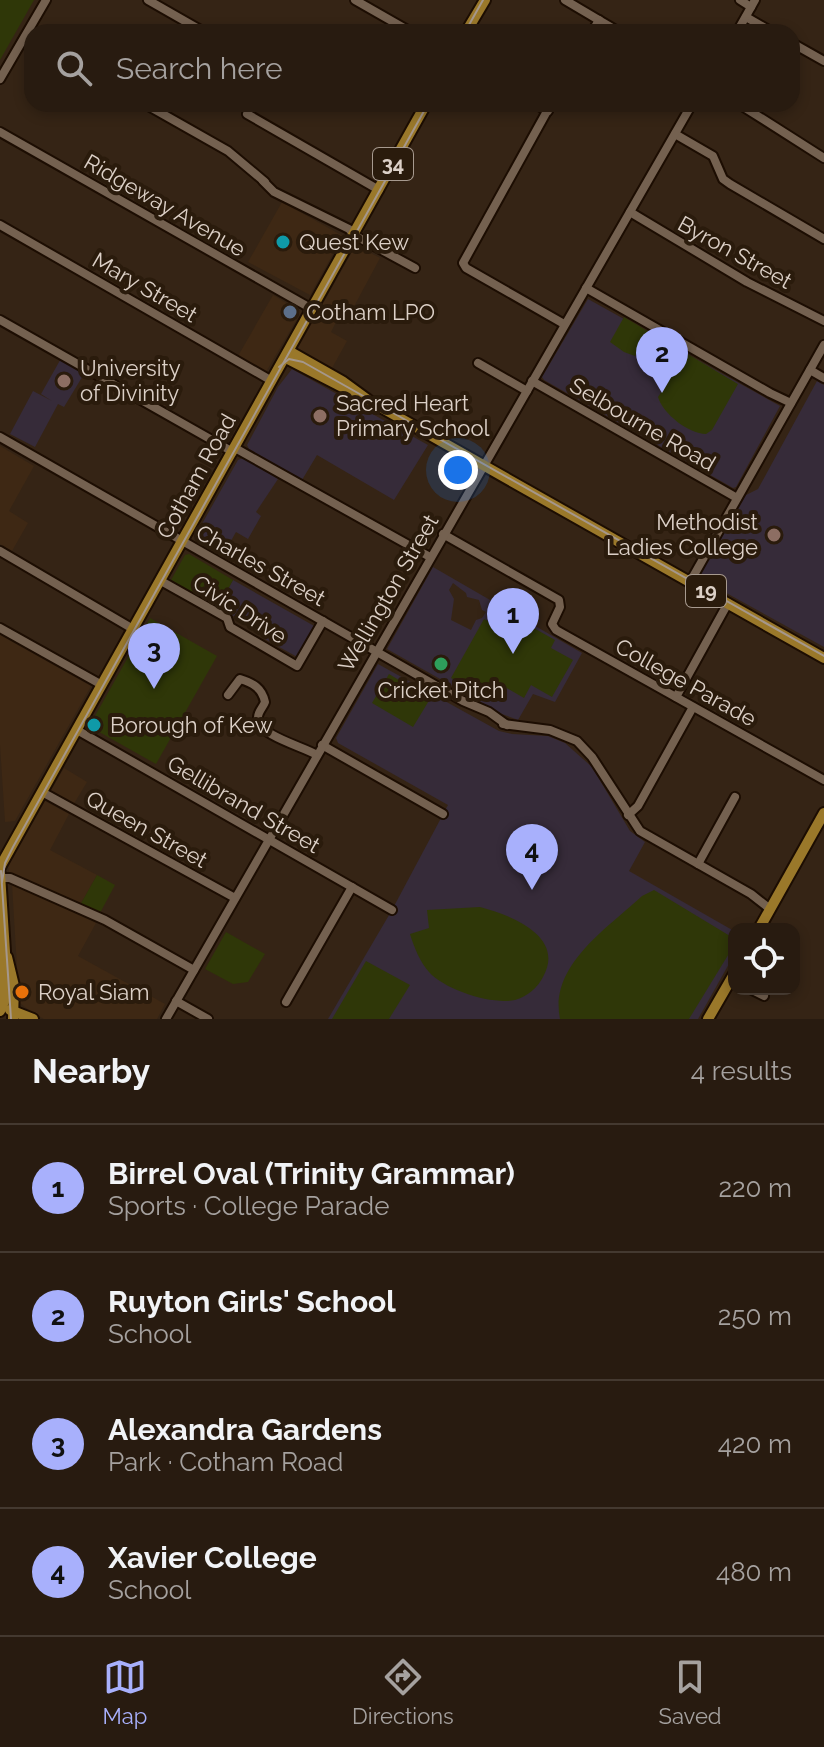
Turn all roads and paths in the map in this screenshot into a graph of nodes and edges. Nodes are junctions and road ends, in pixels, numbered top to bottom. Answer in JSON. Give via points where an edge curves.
{"nodes":[{"id":1,"x":46,"y":0,"type":"edge"},
{"id":2,"x":148,"y":0,"type":"edge"},
{"id":3,"x":355,"y":0,"type":"edge"},
{"id":4,"x":485,"y":0,"type":"edge"},
{"id":5,"x":565,"y":0,"type":"edge"},
{"id":6,"x":740,"y":0,"type":"edge"},
{"id":7,"x":753,"y":4,"type":"edge"},
{"id":8,"x":746,"y":17,"type":"junction"},
{"id":9,"x":599,"y":20,"type":"junction"},
{"id":10,"x":35,"y":24,"type":"edge"},
{"id":11,"x":190,"y":24,"type":"edge"},
{"id":12,"x":397,"y":24,"type":"edge"},
{"id":13,"x":471,"y":24,"type":"edge"},
{"id":14,"x":597,"y":24,"type":"edge"},
{"id":15,"x":606,"y":24,"type":"edge"},
{"id":16,"x":742,"y":24,"type":"edge"},
{"id":17,"x":758,"y":24,"type":"edge"},
{"id":18,"x":24,"y":45,"type":"edge"},
{"id":19,"x":800,"y":48,"type":"edge"},
{"id":20,"x":824,"y":61,"type":"edge"},
{"id":21,"x":0,"y":79,"type":"edge"},
{"id":22,"x":159,"y":112,"type":"edge"},
{"id":23,"x":419,"y":112,"type":"edge"},
{"id":24,"x":548,"y":112,"type":"edge"},
{"id":25,"x":687,"y":112,"type":"edge"},
{"id":26,"x":752,"y":112,"type":"edge"},
{"id":27,"x":247,"y":114,"type":"dead end"},
{"id":28,"x":0,"y":132,"type":"edge"},
{"id":29,"x":675,"y":134,"type":"junction"},
{"id":30,"x":824,"y":158,"type":"edge"},
{"id":31,"x":379,"y":190,"type":"junction"},
{"id":32,"x":630,"y":212,"type":"junction"},
{"id":33,"x":0,"y":225,"type":"edge"},
{"id":34,"x":354,"y":235,"type":"junction"},
{"id":35,"x":824,"y":239,"type":"edge"},
{"id":36,"x":415,"y":268,"type":"dead end"},
{"id":37,"x":586,"y":288,"type":"junction"},
{"id":38,"x":312,"y":309,"type":"junction"},
{"id":39,"x":0,"y":320,"type":"edge"},
{"id":40,"x":824,"y":321,"type":"edge"},
{"id":41,"x":564,"y":324,"type":"junction"},
{"id":42,"x":824,"y":345,"type":"edge"},
{"id":43,"x":287,"y":354,"type":"junction"},
{"id":44,"x":478,"y":363,"type":"dead end"},
{"id":45,"x":810,"y":370,"type":"junction"},
{"id":46,"x":824,"y":378,"type":"edge"},
{"id":47,"x":272,"y":381,"type":"junction"},
{"id":48,"x":532,"y":381,"type":"junction"},
{"id":49,"x":527,"y":391,"type":"junction"},
{"id":50,"x":790,"y":405,"type":"junction"},
{"id":51,"x":1,"y":437,"type":"edge"},
{"id":52,"x":234,"y":450,"type":"junction"},
{"id":53,"x":483,"y":465,"type":"junction"},
{"id":54,"x":737,"y":498,"type":"junction"},
{"id":55,"x":443,"y":534,"type":"junction"},
{"id":56,"x":182,"y":542,"type":"junction"},
{"id":57,"x":0,"y":551,"type":"edge"},
{"id":58,"x":429,"y":559,"type":"junction"},
{"id":59,"x":161,"y":581,"type":"junction"},
{"id":60,"x":690,"y":582,"type":"junction"},
{"id":61,"x":728,"y":603,"type":"junction"},
{"id":62,"x":323,"y":621,"type":"junction"},
{"id":63,"x":0,"y":628,"type":"edge"},
{"id":64,"x":133,"y":629,"type":"junction"},
{"id":65,"x":376,"y":651,"type":"junction"},
{"id":66,"x":824,"y":658,"type":"edge"},
{"id":67,"x":102,"y":685,"type":"junction"},
{"id":68,"x":228,"y":695,"type":"dead end"},
{"id":69,"x":676,"y":697,"type":"junction"},
{"id":70,"x":693,"y":707,"type":"junction"},
{"id":71,"x":77,"y":730,"type":"junction"},
{"id":72,"x":322,"y":745,"type":"junction"},
{"id":73,"x":317,"y":755,"type":"junction"},
{"id":74,"x":824,"y":780,"type":"edge"},
{"id":75,"x":42,"y":792,"type":"junction"},
{"id":76,"x":735,"y":797,"type":"dead end"},
{"id":77,"x":824,"y":813,"type":"edge"},
{"id":78,"x":443,"y":814,"type":"dead end"},
{"id":79,"x":628,"y":815,"type":"junction"},
{"id":80,"x":269,"y":839,"type":"junction"},
{"id":81,"x":698,"y":864,"type":"junction"},
{"id":82,"x":0,"y":867,"type":"edge"},
{"id":83,"x":0,"y":876,"type":"edge"},
{"id":84,"x":352,"y":887,"type":"junction"},
{"id":85,"x":751,"y":894,"type":"junction"},
{"id":86,"x":777,"y":897,"type":"junction"},
{"id":87,"x":235,"y":898,"type":"junction"},
{"id":88,"x":770,"y":909,"type":"junction"},
{"id":89,"x":392,"y":910,"type":"dead end"},
{"id":90,"x":2,"y":916,"type":"edge"},
{"id":91,"x":762,"y":923,"type":"edge"},
{"id":92,"x":194,"y":970,"type":"junction"},
{"id":93,"x":728,"y":985,"type":"edge"},
{"id":94,"x":176,"y":1001,"type":"junction"},
{"id":95,"x":286,"y":1002,"type":"dead end"},
{"id":96,"x":5,"y":1013,"type":"edge"},
{"id":97,"x":33,"y":1019,"type":"edge"},
{"id":98,"x":166,"y":1019,"type":"edge"},
{"id":99,"x":208,"y":1019,"type":"edge"},
{"id":100,"x":708,"y":1019,"type":"edge"}],
"edges":[{"from":1,"to":10,"type":"street"},
{"from":2,"to":11,"type":"street"},
{"from":3,"to":12,"type":"street"},
{"from":4,"to":13,"type":"main road"},
{"from":5,"to":9,"type":"street"},
{"from":6,"to":7,"type":"street"},
{"from":7,"to":8,"type":"street"},
{"from":8,"to":16,"type":"street"},
{"from":8,"to":17,"type":"street"},
{"from":9,"to":14,"type":"street"},
{"from":9,"to":15,"type":"street"},
{"from":18,"to":21,"type":"street"},
{"from":19,"to":20,"type":"street"},
{"from":22,"to":34,"type":"street"},
{"from":23,"to":31,"type":"main road","name":"Cotham Road","number":"34"},
{"from":24,"to":41,"type":"street","via":[[464,264]]},
{"from":25,"to":29,"type":"street","name":"Wellington Street"},
{"from":26,"to":30,"type":"street"},
{"from":27,"to":31,"type":"street"},
{"from":28,"to":38,"type":"street","name":"Ridgeway Avenue"},
{"from":29,"to":32,"type":"street","name":"Wellington Street"},
{"from":29,"to":35,"type":"street","via":[[713,156],[730,184]]},
{"from":31,"to":34,"type":"main road","name":"Cotham Road","number":"34"},
{"from":32,"to":37,"type":"street","name":"Wellington Street"},
{"from":32,"to":40,"type":"street","name":"Byron Street"},
{"from":33,"to":47,"type":"street","name":"Mary Street"},
{"from":34,"to":36,"type":"street"},
{"from":34,"to":38,"type":"main road","name":"Cotham Road","number":"34"},
{"from":37,"to":41,"type":"street","name":"Wellington Street"},
{"from":37,"to":50,"type":"street"},
{"from":38,"to":43,"type":"main road","name":"Cotham Road","number":"34"},
{"from":39,"to":52,"type":"street"},
{"from":41,"to":48,"type":"street","name":"Wellington Street"},
{"from":42,"to":45,"type":"street"},
{"from":43,"to":47,"type":"main road","name":"Cotham Road","number":"34"},
{"from":43,"to":53,"type":"main road","number":"19"},
{"from":44,"to":49,"type":"street"},
{"from":45,"to":46,"type":"street"},
{"from":45,"to":50,"type":"street"},
{"from":47,"to":52,"type":"main road","name":"Cotham Road","number":"34"},
{"from":48,"to":49,"type":"street","name":"Wellington Street"},
{"from":48,"to":54,"type":"street","name":"Selbourne Road"},
{"from":49,"to":53,"type":"street","name":"Wellington Street"},
{"from":50,"to":54,"type":"street"},
{"from":51,"to":56,"type":"street","name":"Charles Street"},
{"from":52,"to":56,"type":"main road","name":"Cotham Road","number":"34"},
{"from":52,"to":58,"type":"street"},
{"from":53,"to":55,"type":"street","name":"Wellington Street"},
{"from":53,"to":60,"type":"main road","number":"19"},
{"from":54,"to":60,"type":"street"},
{"from":55,"to":58,"type":"street","name":"Wellington Street"},
{"from":55,"to":69,"type":"street","name":"College Parade","via":[[561,603],[552,621],[555,628]]},
{"from":56,"to":59,"type":"main road","name":"Cotham Road","number":"34"},
{"from":56,"to":62,"type":"street","name":"Charles Street"},
{"from":57,"to":64,"type":"street"},
{"from":58,"to":65,"type":"street","name":"Wellington Street"},
{"from":59,"to":62,"type":"street","name":"Civic Drive","via":[[297,666]]},
{"from":59,"to":64,"type":"main road","name":"Cotham Road","number":"34"},
{"from":60,"to":61,"type":"main road","number":"19"},
{"from":61,"to":66,"type":"main road","number":"19"},
{"from":61,"to":69,"type":"street"},
{"from":62,"to":65,"type":"street","name":"Charles Street"},
{"from":63,"to":67,"type":"street"},
{"from":64,"to":67,"type":"main road","name":"Cotham Road","number":"34"},
{"from":65,"to":72,"type":"street","name":"Wellington Street"},
{"from":65,"to":79,"type":"street","name":"Charles Street","via":[[507,725],[550,730],[577,741]]},
{"from":67,"to":71,"type":"main road","name":"Cotham Road","number":"34"},
{"from":68,"to":73,"type":"street","via":[[240,679],[250,682],[264,694],[258,720],[265,731]]},
{"from":69,"to":70,"type":"street","name":"College Parade"},
{"from":70,"to":74,"type":"street","name":"College Parade"},
{"from":70,"to":79,"type":"street"},
{"from":71,"to":75,"type":"main road","name":"Cotham Road","number":"34"},
{"from":71,"to":80,"type":"street","name":"Gellibrand Street"},
{"from":72,"to":73,"type":"street","name":"Wellington Street"},
{"from":72,"to":78,"type":"street"},
{"from":73,"to":80,"type":"street","name":"Wellington Street"},
{"from":75,"to":82,"type":"main road","name":"Cotham Road","number":"34"},
{"from":75,"to":87,"type":"street","name":"Queen Street"},
{"from":76,"to":81,"type":"street"},
{"from":77,"to":86,"type":"main road"},
{"from":79,"to":81,"type":"street","name":"Charles Street","via":[[640,831]]},
{"from":80,"to":84,"type":"street","name":"Gellibrand Street"},
{"from":80,"to":87,"type":"street","name":"Wellington Street"},
{"from":81,"to":85,"type":"street","name":"Charles Street"},
{"from":83,"to":90,"type":"main road"},
{"from":83,"to":92,"type":"street","via":[[105,920]]},
{"from":84,"to":89,"type":"street","name":"Gellibrand Street"},
{"from":84,"to":95,"type":"street"},
{"from":85,"to":86,"type":"street","name":"Charles Street"},
{"from":85,"to":88,"type":"street","name":"Charles Street"},
{"from":86,"to":88,"type":"main road"},
{"from":87,"to":92,"type":"street","name":"Wellington Street"},
{"from":88,"to":91,"type":"main road"},
{"from":90,"to":96,"type":"main road","via":[[13,974]]},
{"from":92,"to":94,"type":"street","name":"Wellington Street"},
{"from":93,"to":100,"type":"main road"},
{"from":94,"to":98,"type":"street","name":"Wellington Street"},
{"from":94,"to":99,"type":"street"},
{"from":96,"to":97,"type":"main road"}]}
